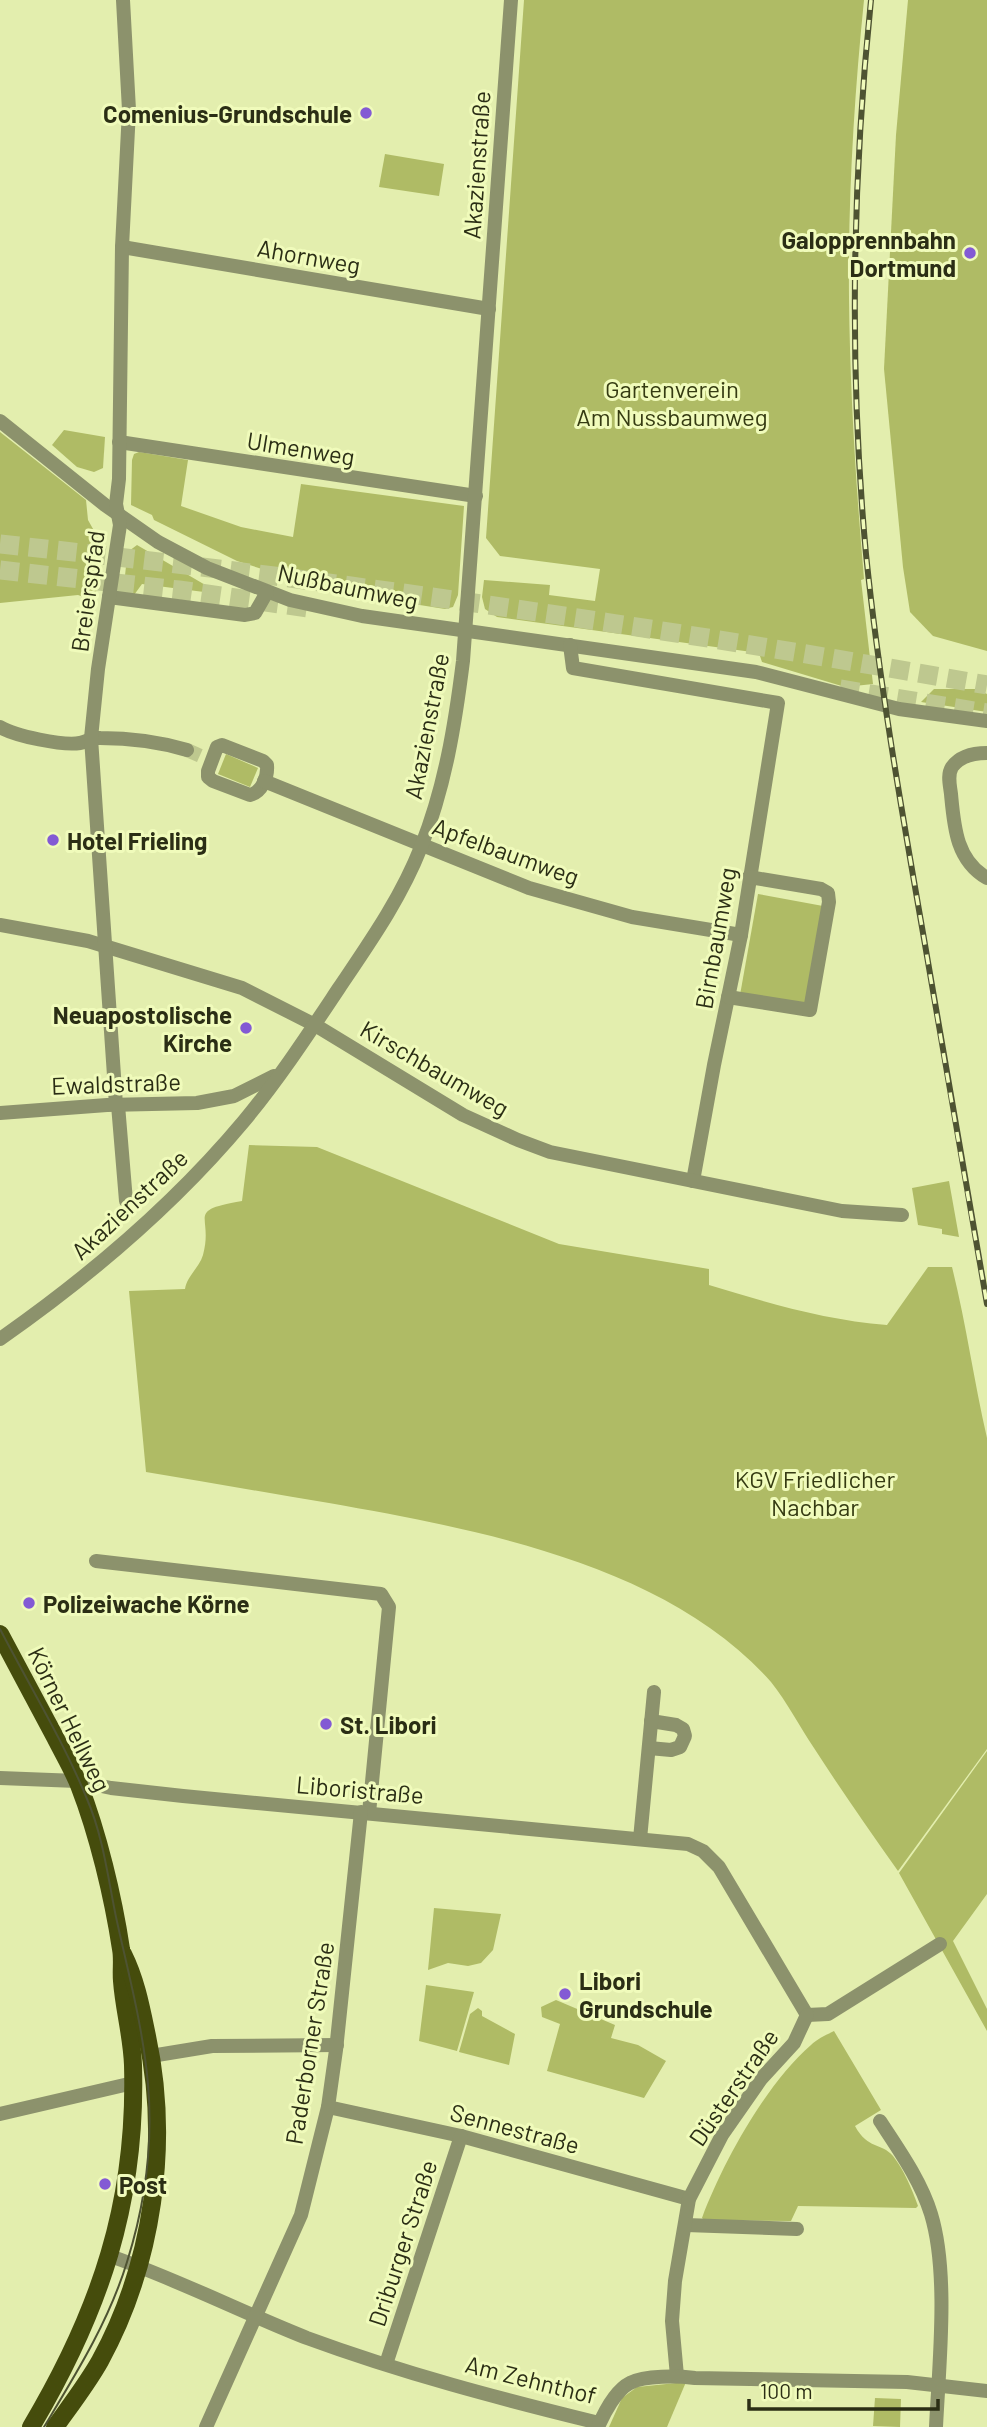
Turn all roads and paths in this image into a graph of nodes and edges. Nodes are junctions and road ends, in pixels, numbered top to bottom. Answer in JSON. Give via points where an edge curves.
{"nodes":[{"id":1,"x":123,"y":0,"type":"edge"},
{"id":2,"x":510,"y":0,"type":"edge"},
{"id":3,"x":122,"y":247,"type":"junction"},
{"id":4,"x":489,"y":309,"type":"junction"},
{"id":5,"x":0,"y":422,"type":"edge"},
{"id":6,"x":119,"y":442,"type":"junction"},
{"id":7,"x":476,"y":496,"type":"junction"},
{"id":8,"x":119,"y":515,"type":"junction"},
{"id":9,"x":267,"y":592,"type":"junction"},
{"id":10,"x":109,"y":597,"type":"junction"},
{"id":11,"x":466,"y":631,"type":"junction"},
{"id":12,"x":570,"y":645,"type":"junction"},
{"id":13,"x":987,"y":721,"type":"edge"},
{"id":14,"x":0,"y":727,"type":"edge"},
{"id":15,"x":91,"y":738,"type":"junction"},
{"id":16,"x":187,"y":750,"type":"tunnel mouth"},
{"id":17,"x":987,"y":753,"type":"edge"},
{"id":18,"x":264,"y":780,"type":"junction"},
{"id":19,"x":422,"y":845,"type":"junction"},
{"id":20,"x":749,"y":877,"type":"junction"},
{"id":21,"x":987,"y":878,"type":"edge"},
{"id":22,"x":0,"y":925,"type":"edge"},
{"id":23,"x":741,"y":935,"type":"junction"},
{"id":24,"x":106,"y":947,"type":"junction"},
{"id":25,"x":727,"y":996,"type":"junction"},
{"id":26,"x":315,"y":1025,"type":"junction"},
{"id":27,"x":281,"y":1072,"type":"junction"},
{"id":28,"x":234,"y":1096,"type":"junction"},
{"id":29,"x":117,"y":1105,"type":"junction"},
{"id":30,"x":0,"y":1113,"type":"edge"},
{"id":31,"x":245,"y":1120,"type":"junction"},
{"id":32,"x":693,"y":1181,"type":"junction"},
{"id":33,"x":127,"y":1201,"type":"dead end"},
{"id":34,"x":902,"y":1215,"type":"dead end"},
{"id":35,"x":0,"y":1339,"type":"edge"},
{"id":36,"x":96,"y":1561,"type":"dead end"},
{"id":37,"x":0,"y":1634,"type":"edge"},
{"id":38,"x":654,"y":1692,"type":"dead end"},
{"id":39,"x":651,"y":1721,"type":"junction"},
{"id":40,"x":649,"y":1748,"type":"junction"},
{"id":41,"x":0,"y":1778,"type":"edge"},
{"id":42,"x":77,"y":1781,"type":"junction"},
{"id":43,"x":365,"y":1812,"type":"junction"},
{"id":44,"x":640,"y":1839,"type":"junction"},
{"id":45,"x":940,"y":1944,"type":"dead end"},
{"id":46,"x":121,"y":1951,"type":"junction"},
{"id":47,"x":807,"y":2015,"type":"junction"},
{"id":48,"x":337,"y":2045,"type":"junction"},
{"id":49,"x":151,"y":2056,"type":"junction"},
{"id":50,"x":133,"y":2083,"type":"junction"},
{"id":51,"x":328,"y":2106,"type":"junction"},
{"id":52,"x":0,"y":2114,"type":"edge"},
{"id":53,"x":880,"y":2121,"type":"dead end"},
{"id":54,"x":461,"y":2136,"type":"junction"},
{"id":55,"x":690,"y":2199,"type":"junction"},
{"id":56,"x":685,"y":2225,"type":"junction"},
{"id":57,"x":797,"y":2229,"type":"dead end"},
{"id":58,"x":110,"y":2256,"type":"junction"},
{"id":59,"x":139,"y":2266,"type":"junction"},
{"id":60,"x":257,"y":2316,"type":"junction"},
{"id":61,"x":386,"y":2364,"type":"junction"},
{"id":62,"x":677,"y":2376,"type":"junction"},
{"id":63,"x":938,"y":2384,"type":"junction"},
{"id":64,"x":987,"y":2390,"type":"edge"},
{"id":65,"x":599,"y":2425,"type":"edge"},
{"id":66,"x":31,"y":2427,"type":"edge"},
{"id":67,"x":55,"y":2427,"type":"edge"},
{"id":68,"x":206,"y":2427,"type":"edge"},
{"id":69,"x":936,"y":2427,"type":"edge"}],
"edges":[{"from":1,"to":3,"type":"street","name":"Breierspfad","via":[[129,110]]},
{"from":2,"to":4,"type":"street","name":"Akazienstraße"},
{"from":3,"to":4,"type":"street","name":"Ahornweg"},
{"from":3,"to":6,"type":"street","name":"Breierspfad"},
{"from":4,"to":7,"type":"street","name":"Akazienstraße"},
{"from":5,"to":8,"type":"street","name":"Nußbaumweg"},
{"from":6,"to":7,"type":"street","name":"Ulmenweg"},
{"from":6,"to":8,"type":"street","name":"Breierspfad"},
{"from":7,"to":11,"type":"street","name":"Akazienstraße"},
{"from":8,"to":9,"type":"street","name":"Nußbaumweg","via":[[207,568]]},
{"from":8,"to":10,"type":"street","name":"Breierspfad"},
{"from":9,"to":10,"type":"street","via":[[255,613],[245,615]]},
{"from":9,"to":11,"type":"street","name":"Nußbaumweg","via":[[338,612]]},
{"from":10,"to":15,"type":"street","name":"Breierspfad"},
{"from":11,"to":12,"type":"street","name":"Nußbaumweg"},
{"from":11,"to":19,"type":"street","name":"Akazienstraße","via":[[449,755]]},
{"from":12,"to":13,"type":"street","name":"Nußbaumweg","via":[[756,672],[898,709]]},
{"from":12,"to":20,"type":"street","name":"Birnbaumweg","via":[[573,668],[778,703]]},
{"from":14,"to":15,"type":"street","via":[[21,737],[81,743]]},
{"from":15,"to":16,"type":"street"},
{"from":15,"to":24,"type":"street","name":"Breierspfad"},
{"from":17,"to":21,"type":"street","via":[[961,759],[949,777],[959,844],[970,863]]},
{"from":18,"to":18,"type":"street","via":[[260,790],[250,795],[208,777],[208,759],[217,747],[227,746],[263,761],[267,765]]},
{"from":18,"to":19,"type":"street","name":"Apfelbaumweg"},
{"from":19,"to":23,"type":"street","name":"Apfelbaumweg","via":[[560,898],[632,917]]},
{"from":19,"to":26,"type":"street","name":"Akazienstraße","via":[[388,914]]},
{"from":20,"to":23,"type":"street","name":"Birnbaumweg"},
{"from":20,"to":25,"type":"street","via":[[828,893],[810,1010]]},
{"from":22,"to":24,"type":"street","name":"Kirschbaumweg"},
{"from":23,"to":25,"type":"street","name":"Birnbaumweg"},
{"from":24,"to":26,"type":"street","name":"Kirschbaumweg","via":[[242,988]]},
{"from":24,"to":29,"type":"street","name":"Breierspfad"},
{"from":25,"to":32,"type":"street","name":"Birnbaumweg"},
{"from":26,"to":27,"type":"street","name":"Akazienstraße"},
{"from":26,"to":32,"type":"street","name":"Kirschbaumweg","via":[[463,1115],[518,1140],[582,1160]]},
{"from":27,"to":28,"type":"street","name":"Ewaldstraße"},
{"from":27,"to":31,"type":"street","name":"Akazienstraße"},
{"from":28,"to":29,"type":"street","name":"Ewaldstraße","via":[[197,1103]]},
{"from":28,"to":31,"type":"street","via":[[244,1106]]},
{"from":29,"to":30,"type":"street","name":"Ewaldstraße"},
{"from":29,"to":33,"type":"street","name":"Breierspfad"},
{"from":31,"to":35,"type":"street","name":"Akazienstraße","via":[[122,1246]]},
{"from":32,"to":34,"type":"street","name":"Kirschbaumweg","via":[[842,1211]]},
{"from":36,"to":43,"type":"street","name":"Paderborner Straße","via":[[381,1594],[389,1607]]},
{"from":37,"to":42,"type":"main road","name":"Körner Hellweg"},
{"from":38,"to":39,"type":"street"},
{"from":39,"to":40,"type":"street"},
{"from":39,"to":40,"type":"street","via":[[676,1724],[685,1736],[680,1747]]},
{"from":40,"to":44,"type":"street"},
{"from":41,"to":42,"type":"street","name":"Liboristraße"},
{"from":42,"to":43,"type":"street","name":"Liboristraße"},
{"from":42,"to":46,"type":"main road","name":"Körner Hellweg","via":[[91,1817]]},
{"from":43,"to":44,"type":"street","name":"Liboristraße"},
{"from":43,"to":48,"type":"street","name":"Paderborner Straße"},
{"from":44,"to":47,"type":"street","name":"Liboristraße","via":[[688,1844],[719,1867]]},
{"from":45,"to":47,"type":"street","via":[[828,2014]]},
{"from":46,"to":49,"type":"main road","name":"Körner Hellweg","via":[[134,1975]]},
{"from":46,"to":50,"type":"main road","name":"Körner Hellweg"},
{"from":47,"to":55,"type":"street","name":"Düsterstraße","via":[[794,2043],[722,2135]]},
{"from":48,"to":49,"type":"street","via":[[212,2046]]},
{"from":48,"to":51,"type":"street","name":"Paderborner Straße"},
{"from":49,"to":59,"type":"main road","name":"Körner Hellweg","via":[[157,2137],[152,2203]]},
{"from":50,"to":52,"type":"street"},
{"from":50,"to":58,"type":"main road","name":"Körner Hellweg","via":[[127,2175]]},
{"from":51,"to":54,"type":"street","name":"Sennestraße"},
{"from":51,"to":60,"type":"street","name":"Paderborner Straße","via":[[301,2215]]},
{"from":53,"to":63,"type":"street","via":[[917,2180],[935,2230],[940,2267]]},
{"from":54,"to":55,"type":"street","name":"Sennestraße"},
{"from":54,"to":61,"type":"street","name":"Driburger Straße"},
{"from":55,"to":56,"type":"street","name":"Düsterstraße"},
{"from":56,"to":57,"type":"street"},
{"from":56,"to":62,"type":"street","name":"Düsterstraße","via":[[672,2321]]},
{"from":58,"to":59,"type":"street","name":"Am Zehnthof"},
{"from":58,"to":66,"type":"main road","name":"Körner Hellweg","via":[[85,2326]]},
{"from":59,"to":60,"type":"street","name":"Am Zehnthof"},
{"from":59,"to":67,"type":"main road","name":"Körner Hellweg","via":[[100,2361]]},
{"from":60,"to":61,"type":"street","name":"Am Zehnthof"},
{"from":60,"to":68,"type":"street","name":"Paderborner Straße"},
{"from":61,"to":65,"type":"street","name":"Am Zehnthof"},
{"from":62,"to":63,"type":"street","name":"Am Zehnthof"},
{"from":62,"to":65,"type":"street","name":"Am Zehnthof","via":[[631,2382],[621,2389]]},
{"from":63,"to":64,"type":"street","name":"Am Zehnthof"},
{"from":63,"to":69,"type":"street"}]}
